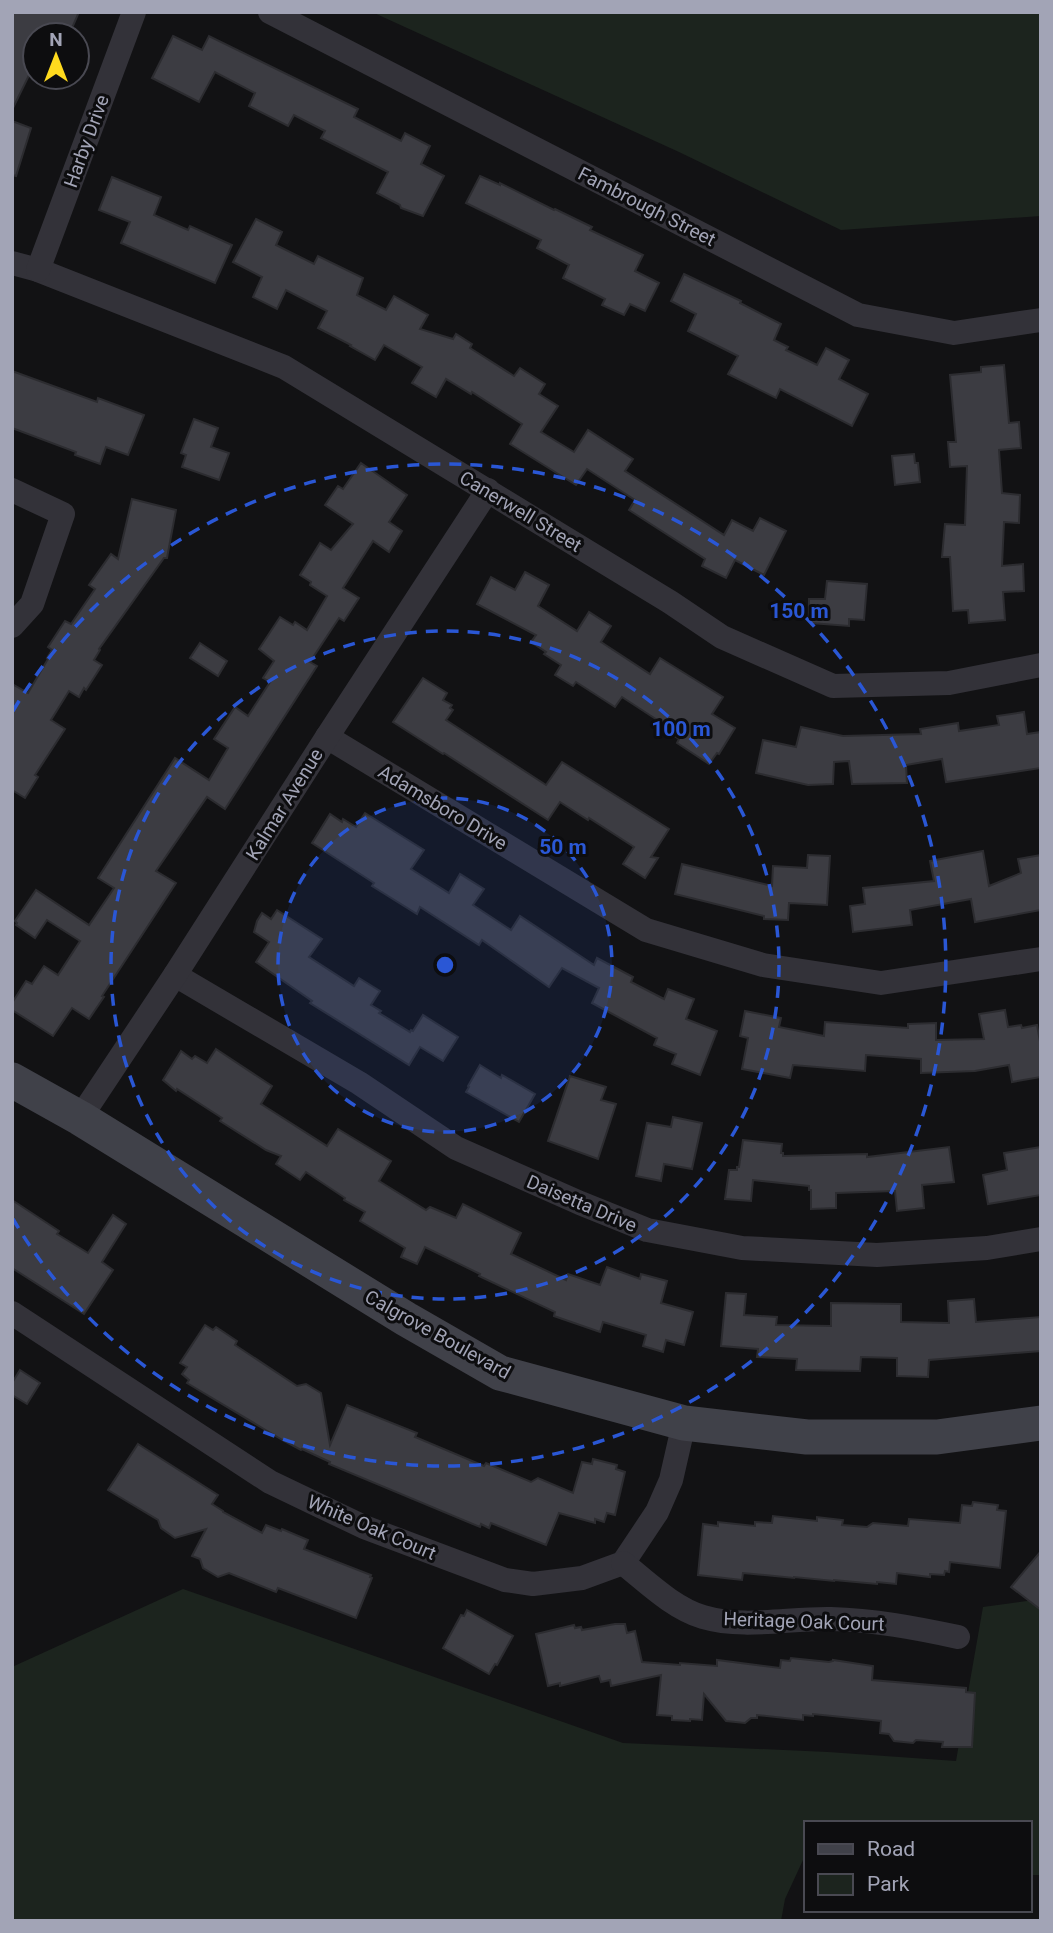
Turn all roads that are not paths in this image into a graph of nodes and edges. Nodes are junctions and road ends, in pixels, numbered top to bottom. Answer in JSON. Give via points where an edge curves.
{"nodes":[{"id":1,"x":134,"y":12,"type":"edge"},
{"id":2,"x":270,"y":12,"type":"edge"},
{"id":3,"x":12,"y":264,"type":"edge"},
{"id":4,"x":38,"y":270,"type":"junction"},
{"id":5,"x":1041,"y":320,"type":"edge"},
{"id":6,"x":12,"y":490,"type":"edge"},
{"id":7,"x":488,"y":491,"type":"junction"},
{"id":8,"x":12,"y":626,"type":"edge"},
{"id":9,"x":1041,"y":665,"type":"edge"},
{"id":10,"x":327,"y":737,"type":"junction"},
{"id":11,"x":1041,"y":959,"type":"edge"},
{"id":12,"x":176,"y":975,"type":"junction"},
{"id":13,"x":12,"y":1080,"type":"edge"},
{"id":14,"x":80,"y":1118,"type":"junction"},
{"id":15,"x":1041,"y":1239,"type":"edge"},
{"id":16,"x":12,"y":1313,"type":"edge"},
{"id":17,"x":684,"y":1423,"type":"junction"},
{"id":18,"x":1041,"y":1423,"type":"edge"},
{"id":19,"x":624,"y":1563,"type":"junction"},
{"id":20,"x":958,"y":1637,"type":"dead end"}],
"edges":[{"from":1,"to":4,"type":"street","name":"Harby Drive"},
{"from":2,"to":5,"type":"street","name":"Fambrough Street","via":[[858,315],[954,333]]},
{"from":3,"to":4,"type":"street","name":"Canerwell Street"},
{"from":4,"to":7,"type":"street","name":"Canerwell Street","via":[[284,367]]},
{"from":6,"to":8,"type":"street","via":[[63,514],[32,604]]},
{"from":7,"to":9,"type":"street","name":"Canerwell Street","via":[[722,637],[833,686],[949,683]]},
{"from":7,"to":10,"type":"street","name":"Kalmar Avenue"},
{"from":10,"to":11,"type":"street","name":"Adamsboro Drive","via":[[646,930],[763,965],[881,983]]},
{"from":10,"to":12,"type":"street","name":"Kalmar Avenue"},
{"from":12,"to":14,"type":"street","name":"Kalmar Avenue"},
{"from":12,"to":15,"type":"street","name":"Daisetta Drive","via":[[359,1083],[456,1148],[648,1230],[741,1248],[877,1255],[987,1248]]},
{"from":13,"to":14,"type":"street","name":"Calgrove Boulevard"},
{"from":14,"to":17,"type":"street","name":"Calgrove Boulevard","via":[[500,1373]]},
{"from":16,"to":19,"type":"street","name":"White Oak Court","via":[[270,1482],[364,1527],[505,1580],[533,1584],[582,1578]]},
{"from":17,"to":18,"type":"street","name":"Calgrove Boulevard","via":[[807,1437],[937,1437]]},
{"from":17,"to":19,"type":"street","via":[[671,1480],[657,1512]]},
{"from":19,"to":20,"type":"street","name":"Heritage Oak Court","via":[[674,1602],[702,1616],[736,1622],[830,1619],[884,1623]]}]}
